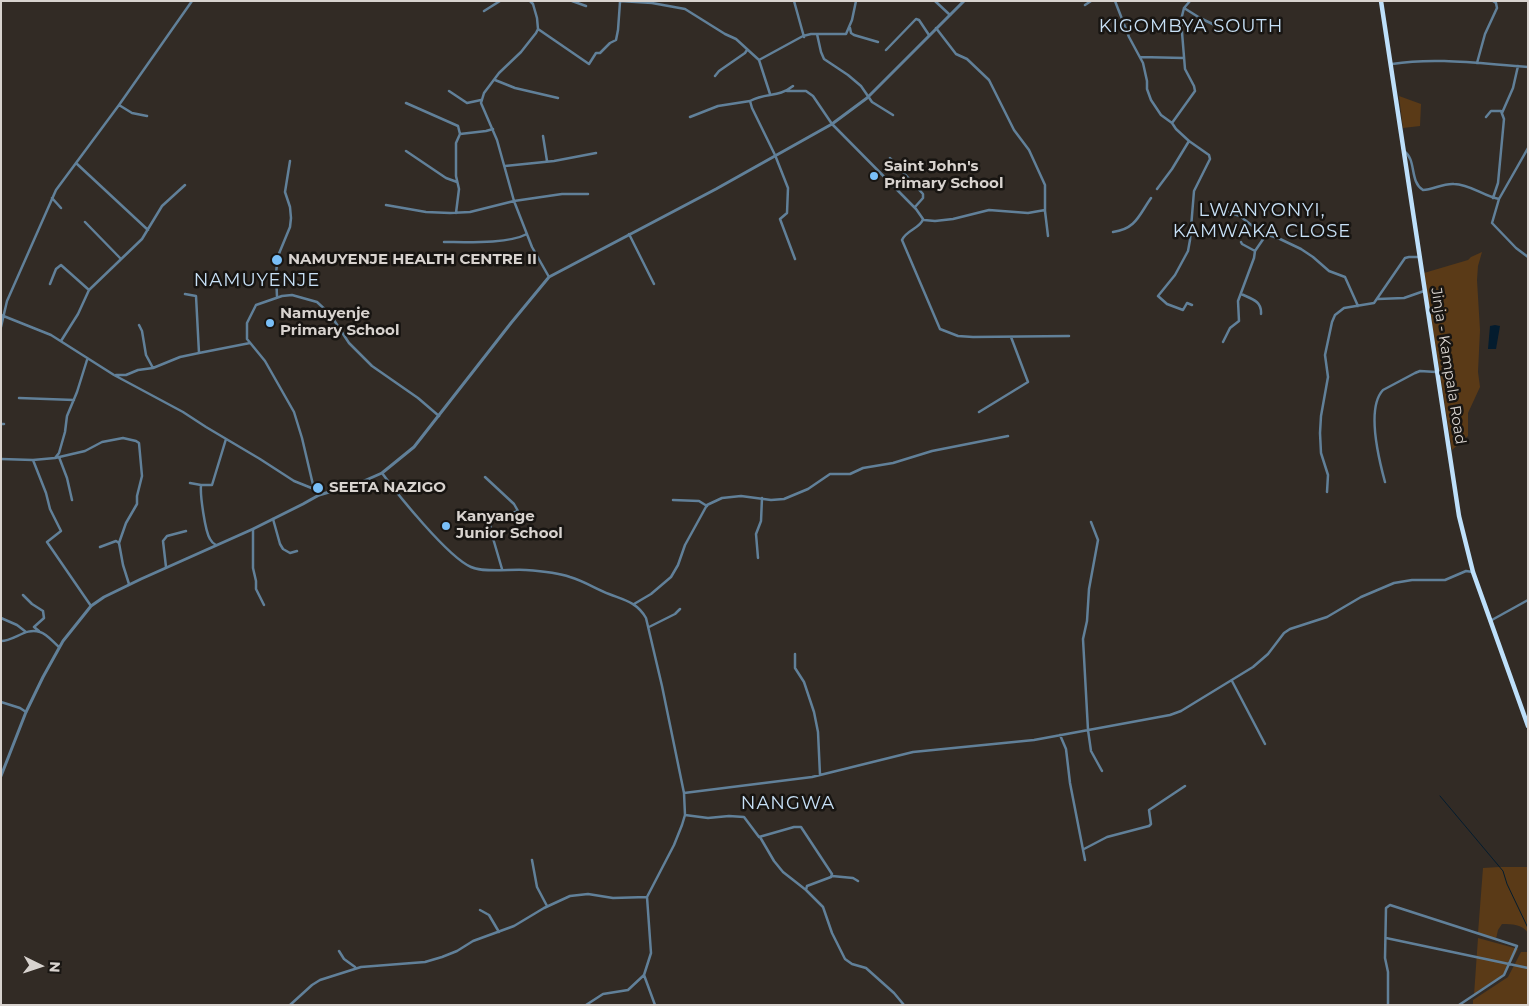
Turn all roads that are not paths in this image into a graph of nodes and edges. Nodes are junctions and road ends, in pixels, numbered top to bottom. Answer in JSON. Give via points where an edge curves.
{"nodes":[{"id":1,"x":192,"y":1,"type":"edge"},
{"id":2,"x":500,"y":1,"type":"edge"},
{"id":3,"x":572,"y":1,"type":"edge"},
{"id":4,"x":794,"y":1,"type":"edge"},
{"id":5,"x":856,"y":1,"type":"edge"},
{"id":6,"x":936,"y":1,"type":"edge"},
{"id":7,"x":964,"y":1,"type":"edge"},
{"id":8,"x":1091,"y":1,"type":"edge"},
{"id":9,"x":1115,"y":1,"type":"edge"},
{"id":10,"x":1190,"y":1,"type":"edge"},
{"id":11,"x":1381,"y":1,"type":"edge"},
{"id":12,"x":1493,"y":1,"type":"edge"},
{"id":13,"x":533,"y":2,"type":"edge"},
{"id":14,"x":620,"y":2,"type":"edge"},
{"id":15,"x":1085,"y":4,"type":"dead end"},
{"id":16,"x":586,"y":6,"type":"dead end"},
{"id":17,"x":1184,"y":8,"type":"junction"},
{"id":18,"x":484,"y":12,"type":"dead end"},
{"id":19,"x":950,"y":15,"type":"junction"},
{"id":20,"x":850,"y":28,"type":"junction"},
{"id":21,"x":936,"y":28,"type":"junction"},
{"id":22,"x":538,"y":29,"type":"junction"},
{"id":23,"x":1223,"y":29,"type":"dead end"},
{"id":24,"x":817,"y":34,"type":"junction"},
{"id":25,"x":929,"y":35,"type":"junction"},
{"id":26,"x":804,"y":36,"type":"junction"},
{"id":27,"x":878,"y":42,"type":"dead end"},
{"id":28,"x":747,"y":50,"type":"junction"},
{"id":29,"x":886,"y":50,"type":"dead end"},
{"id":30,"x":1140,"y":57,"type":"junction"},
{"id":31,"x":1184,"y":58,"type":"junction"},
{"id":32,"x":758,"y":60,"type":"junction"},
{"id":33,"x":1477,"y":63,"type":"junction"},
{"id":34,"x":1390,"y":64,"type":"junction"},
{"id":35,"x":1518,"y":66,"type":"junction"},
{"id":36,"x":1528,"y":66,"type":"edge"},
{"id":37,"x":714,"y":76,"type":"dead end"},
{"id":38,"x":495,"y":80,"type":"junction"},
{"id":39,"x":793,"y":86,"type":"dead end"},
{"id":40,"x":449,"y":91,"type":"dead end"},
{"id":41,"x":787,"y":91,"type":"junction"},
{"id":42,"x":770,"y":94,"type":"junction"},
{"id":43,"x":869,"y":95,"type":"junction"},
{"id":44,"x":558,"y":98,"type":"dead end"},
{"id":45,"x":481,"y":100,"type":"junction"},
{"id":46,"x":750,"y":101,"type":"junction"},
{"id":47,"x":406,"y":103,"type":"dead end"},
{"id":48,"x":119,"y":105,"type":"junction"},
{"id":49,"x":1502,"y":113,"type":"junction"},
{"id":50,"x":893,"y":115,"type":"dead end"},
{"id":51,"x":147,"y":116,"type":"dead end"},
{"id":52,"x":690,"y":117,"type":"dead end"},
{"id":53,"x":1486,"y":117,"type":"dead end"},
{"id":54,"x":1172,"y":122,"type":"junction"},
{"id":55,"x":832,"y":124,"type":"junction"},
{"id":56,"x":493,"y":129,"type":"junction"},
{"id":57,"x":460,"y":134,"type":"junction"},
{"id":58,"x":543,"y":136,"type":"dead end"},
{"id":59,"x":1189,"y":141,"type":"junction"},
{"id":60,"x":1528,"y":148,"type":"edge"},
{"id":61,"x":406,"y":151,"type":"dead end"},
{"id":62,"x":1404,"y":151,"type":"junction"},
{"id":63,"x":596,"y":153,"type":"dead end"},
{"id":64,"x":775,"y":155,"type":"junction"},
{"id":65,"x":890,"y":158,"type":"dead end"},
{"id":66,"x":290,"y":161,"type":"dead end"},
{"id":67,"x":547,"y":161,"type":"junction"},
{"id":68,"x":76,"y":163,"type":"junction"},
{"id":69,"x":505,"y":166,"type":"junction"},
{"id":70,"x":457,"y":182,"type":"junction"},
{"id":71,"x":185,"y":185,"type":"dead end"},
{"id":72,"x":1157,"y":189,"type":"dead end"},
{"id":73,"x":588,"y":194,"type":"dead end"},
{"id":74,"x":52,"y":198,"type":"junction"},
{"id":75,"x":1151,"y":198,"type":"dead end"},
{"id":76,"x":1493,"y":198,"type":"junction"},
{"id":77,"x":1499,"y":198,"type":"junction"},
{"id":78,"x":514,"y":201,"type":"junction"},
{"id":79,"x":386,"y":205,"type":"dead end"},
{"id":80,"x":61,"y":208,"type":"dead end"},
{"id":81,"x":914,"y":208,"type":"junction"},
{"id":82,"x":1215,"y":208,"type":"dead end"},
{"id":83,"x":1045,"y":210,"type":"junction"},
{"id":84,"x":456,"y":213,"type":"junction"},
{"id":85,"x":924,"y":220,"type":"junction"},
{"id":86,"x":85,"y":222,"type":"dead end"},
{"id":87,"x":148,"y":230,"type":"junction"},
{"id":88,"x":1113,"y":232,"type":"dead end"},
{"id":89,"x":527,"y":234,"type":"junction"},
{"id":90,"x":629,"y":234,"type":"junction"},
{"id":91,"x":1266,"y":235,"type":"junction"},
{"id":92,"x":1048,"y":236,"type":"dead end"},
{"id":93,"x":444,"y":242,"type":"dead end"},
{"id":94,"x":1241,"y":242,"type":"dead end"},
{"id":95,"x":1255,"y":251,"type":"junction"},
{"id":96,"x":1418,"y":257,"type":"junction"},
{"id":97,"x":1528,"y":257,"type":"edge"},
{"id":98,"x":796,"y":259,"type":"dead end"},
{"id":99,"x":121,"y":260,"type":"junction"},
{"id":100,"x":549,"y":277,"type":"junction"},
{"id":101,"x":50,"y":284,"type":"dead end"},
{"id":102,"x":654,"y":284,"type":"dead end"},
{"id":103,"x":89,"y":290,"type":"junction"},
{"id":104,"x":1424,"y":291,"type":"junction"},
{"id":105,"x":185,"y":294,"type":"dead end"},
{"id":106,"x":1241,"y":294,"type":"junction"},
{"id":107,"x":277,"y":297,"type":"junction"},
{"id":108,"x":1378,"y":299,"type":"junction"},
{"id":109,"x":1192,"y":305,"type":"dead end"},
{"id":110,"x":1358,"y":306,"type":"junction"},
{"id":111,"x":1261,"y":314,"type":"dead end"},
{"id":112,"x":2,"y":316,"type":"edge"},
{"id":113,"x":139,"y":325,"type":"dead end"},
{"id":114,"x":1,"y":327,"type":"edge"},
{"id":115,"x":1069,"y":336,"type":"dead end"},
{"id":116,"x":1011,"y":337,"type":"junction"},
{"id":117,"x":61,"y":341,"type":"junction"},
{"id":118,"x":1223,"y":342,"type":"dead end"},
{"id":119,"x":250,"y":343,"type":"junction"},
{"id":120,"x":199,"y":353,"type":"junction"},
{"id":121,"x":87,"y":360,"type":"junction"},
{"id":122,"x":153,"y":368,"type":"junction"},
{"id":123,"x":1436,"y":372,"type":"junction"},
{"id":124,"x":114,"y":375,"type":"junction"},
{"id":125,"x":19,"y":398,"type":"dead end"},
{"id":126,"x":74,"y":400,"type":"junction"},
{"id":127,"x":979,"y":412,"type":"dead end"},
{"id":128,"x":439,"y":416,"type":"junction"},
{"id":129,"x":1008,"y":436,"type":"dead end"},
{"id":130,"x":226,"y":439,"type":"junction"},
{"id":131,"x":59,"y":457,"type":"junction"},
{"id":132,"x":55,"y":458,"type":"junction"},
{"id":133,"x":1,"y":460,"type":"edge"},
{"id":134,"x":33,"y":460,"type":"junction"},
{"id":135,"x":382,"y":473,"type":"junction"},
{"id":136,"x":485,"y":477,"type":"dead end"},
{"id":137,"x":1385,"y":482,"type":"dead end"},
{"id":138,"x":190,"y":483,"type":"dead end"},
{"id":139,"x":201,"y":486,"type":"junction"},
{"id":140,"x":314,"y":489,"type":"junction"},
{"id":141,"x":1327,"y":492,"type":"dead end"},
{"id":142,"x":319,"y":495,"type":"junction"},
{"id":143,"x":762,"y":498,"type":"junction"},
{"id":144,"x":72,"y":500,"type":"dead end"},
{"id":145,"x":673,"y":500,"type":"dead end"},
{"id":146,"x":707,"y":506,"type":"junction"},
{"id":147,"x":273,"y":519,"type":"junction"},
{"id":148,"x":1091,"y":522,"type":"dead end"},
{"id":149,"x":252,"y":529,"type":"junction"},
{"id":150,"x":186,"y":531,"type":"dead end"},
{"id":151,"x":119,"y":543,"type":"junction"},
{"id":152,"x":216,"y":545,"type":"junction"},
{"id":153,"x":100,"y":547,"type":"dead end"},
{"id":154,"x":297,"y":551,"type":"dead end"},
{"id":155,"x":758,"y":558,"type":"dead end"},
{"id":156,"x":166,"y":567,"type":"junction"},
{"id":157,"x":502,"y":569,"type":"junction"},
{"id":158,"x":1473,"y":572,"type":"junction"},
{"id":159,"x":129,"y":584,"type":"junction"},
{"id":160,"x":23,"y":595,"type":"dead end"},
{"id":161,"x":1528,"y":600,"type":"edge"},
{"id":162,"x":634,"y":604,"type":"junction"},
{"id":163,"x":91,"y":606,"type":"junction"},
{"id":164,"x":264,"y":606,"type":"dead end"},
{"id":165,"x":680,"y":609,"type":"dead end"},
{"id":166,"x":1,"y":618,"type":"edge"},
{"id":167,"x":1490,"y":621,"type":"junction"},
{"id":168,"x":649,"y":627,"type":"junction"},
{"id":169,"x":26,"y":632,"type":"junction"},
{"id":170,"x":40,"y":632,"type":"junction"},
{"id":171,"x":1,"y":641,"type":"edge"},
{"id":172,"x":59,"y":647,"type":"junction"},
{"id":173,"x":795,"y":654,"type":"dead end"},
{"id":174,"x":1232,"y":681,"type":"junction"},
{"id":175,"x":1,"y":702,"type":"edge"},
{"id":176,"x":26,"y":712,"type":"junction"},
{"id":177,"x":1528,"y":726,"type":"edge"},
{"id":178,"x":1088,"y":730,"type":"junction"},
{"id":179,"x":1060,"y":735,"type":"junction"},
{"id":180,"x":1265,"y":744,"type":"dead end"},
{"id":181,"x":1102,"y":772,"type":"dead end"},
{"id":182,"x":820,"y":775,"type":"junction"},
{"id":183,"x":1,"y":776,"type":"edge"},
{"id":184,"x":1186,"y":786,"type":"dead end"},
{"id":185,"x":684,"y":793,"type":"junction"},
{"id":186,"x":685,"y":815,"type":"junction"},
{"id":187,"x":760,"y":837,"type":"junction"},
{"id":188,"x":1084,"y":848,"type":"junction"},
{"id":189,"x":532,"y":860,"type":"dead end"},
{"id":190,"x":1085,"y":860,"type":"dead end"},
{"id":191,"x":832,"y":876,"type":"junction"},
{"id":192,"x":858,"y":881,"type":"dead end"},
{"id":193,"x":806,"y":890,"type":"junction"},
{"id":194,"x":647,"y":898,"type":"junction"},
{"id":195,"x":547,"y":906,"type":"junction"},
{"id":196,"x":480,"y":910,"type":"dead end"},
{"id":197,"x":499,"y":932,"type":"junction"},
{"id":198,"x":1386,"y":938,"type":"junction"},
{"id":199,"x":339,"y":950,"type":"dead end"},
{"id":200,"x":1510,"y":963,"type":"junction"},
{"id":201,"x":356,"y":968,"type":"junction"},
{"id":202,"x":1528,"y":968,"type":"edge"},
{"id":203,"x":644,"y":975,"type":"junction"},
{"id":204,"x":290,"y":1005,"type":"edge"},
{"id":205,"x":586,"y":1005,"type":"edge"},
{"id":206,"x":655,"y":1005,"type":"edge"},
{"id":207,"x":904,"y":1005,"type":"edge"},
{"id":208,"x":1388,"y":1005,"type":"edge"},
{"id":209,"x":1459,"y":1005,"type":"edge"}],
"edges":[{"from":1,"to":48,"type":"street"},
{"from":2,"to":18,"type":"street"},
{"from":3,"to":16,"type":"street"},
{"from":4,"to":26,"type":"street"},
{"from":5,"to":20,"type":"street"},
{"from":6,"to":19,"type":"street"},
{"from":7,"to":19,"type":"street"},
{"from":8,"to":15,"type":"street"},
{"from":9,"to":30,"type":"street"},
{"from":10,"to":17,"type":"street"},
{"from":11,"to":34,"type":"highway","name":"Jinja - Kampala Road"},
{"from":12,"to":33,"type":"street","via":[[1497,8]]},
{"from":13,"to":22,"type":"street"},
{"from":14,"to":22,"type":"street","via":[[616,40],[600,53],[596,52],[589,64]]},
{"from":14,"to":28,"type":"street","via":[[685,9],[736,39]]},
{"from":17,"to":23,"type":"street"},
{"from":17,"to":31,"type":"street"},
{"from":19,"to":21,"type":"street"},
{"from":20,"to":24,"type":"street","via":[[844,35]]},
{"from":20,"to":27,"type":"street","via":[[854,35]]},
{"from":21,"to":25,"type":"street"},
{"from":21,"to":83,"type":"street","via":[[956,54],[967,59],[989,80],[1043,180]]},
{"from":22,"to":38,"type":"street","via":[[534,38]]},
{"from":24,"to":26,"type":"street"},
{"from":24,"to":43,"type":"street","via":[[824,59]]},
{"from":25,"to":29,"type":"street","via":[[916,19]]},
{"from":25,"to":43,"type":"street"},
{"from":26,"to":32,"type":"street"},
{"from":28,"to":32,"type":"street"},
{"from":28,"to":37,"type":"street"},
{"from":30,"to":31,"type":"street"},
{"from":30,"to":54,"type":"street","via":[[1150,100],[1161,115]]},
{"from":31,"to":54,"type":"street","via":[[1184,69],[1195,91]]},
{"from":32,"to":42,"type":"street"},
{"from":33,"to":34,"type":"street","via":[[1416,60]]},
{"from":33,"to":35,"type":"street"},
{"from":34,"to":62,"type":"highway","name":"Jinja - Kampala Road"},
{"from":35,"to":36,"type":"street"},
{"from":35,"to":49,"type":"street","via":[[1514,88]]},
{"from":38,"to":44,"type":"street"},
{"from":38,"to":45,"type":"street"},
{"from":39,"to":41,"type":"street"},
{"from":40,"to":45,"type":"street","via":[[470,104]]},
{"from":41,"to":42,"type":"street"},
{"from":41,"to":55,"type":"street","via":[[806,91],[813,96]]},
{"from":42,"to":46,"type":"street"},
{"from":43,"to":50,"type":"street","via":[[872,102]]},
{"from":43,"to":55,"type":"street"},
{"from":45,"to":56,"type":"street"},
{"from":46,"to":52,"type":"street","via":[[718,106]]},
{"from":46,"to":64,"type":"street"},
{"from":47,"to":57,"type":"street","via":[[458,126]]},
{"from":48,"to":51,"type":"street","via":[[132,113]]},
{"from":48,"to":68,"type":"street"},
{"from":49,"to":53,"type":"street","via":[[1491,111]]},
{"from":49,"to":76,"type":"street","via":[[1498,183]]},
{"from":54,"to":59,"type":"street"},
{"from":55,"to":64,"type":"street"},
{"from":55,"to":81,"type":"street"},
{"from":56,"to":57,"type":"street"},
{"from":56,"to":69,"type":"street"},
{"from":57,"to":70,"type":"street","via":[[456,143]]},
{"from":58,"to":67,"type":"street"},
{"from":59,"to":72,"type":"street"},
{"from":59,"to":109,"type":"street","via":[[1210,159],[1194,191],[1188,251],[1158,296],[1167,304],[1183,310],[1187,303]]},
{"from":60,"to":77,"type":"street"},
{"from":61,"to":70,"type":"street"},
{"from":62,"to":76,"type":"street","via":[[1409,156],[1414,179],[1422,190],[1456,184]]},
{"from":62,"to":96,"type":"highway","name":"Jinja - Kampala Road"},
{"from":63,"to":67,"type":"street"},
{"from":64,"to":90,"type":"street"},
{"from":64,"to":98,"type":"street","via":[[788,188],[787,214],[781,221]]},
{"from":65,"to":81,"type":"street","via":[[923,194]]},
{"from":66,"to":107,"type":"street","via":[[285,192],[291,218],[278,256]]},
{"from":67,"to":69,"type":"street"},
{"from":68,"to":74,"type":"street"},
{"from":68,"to":87,"type":"street"},
{"from":69,"to":78,"type":"street"},
{"from":70,"to":84,"type":"street"},
{"from":71,"to":87,"type":"street","via":[[162,206]]},
{"from":73,"to":78,"type":"street"},
{"from":74,"to":80,"type":"street"},
{"from":74,"to":112,"type":"street"},
{"from":75,"to":88,"type":"street","via":[[1130,227]]},
{"from":76,"to":77,"type":"street"},
{"from":77,"to":97,"type":"street","via":[[1492,223]]},
{"from":78,"to":84,"type":"street"},
{"from":78,"to":89,"type":"street"},
{"from":79,"to":84,"type":"street"},
{"from":81,"to":85,"type":"street"},
{"from":82,"to":91,"type":"street","via":[[1240,216]]},
{"from":83,"to":85,"type":"street","via":[[1028,213],[989,210],[935,221]]},
{"from":83,"to":92,"type":"street"},
{"from":85,"to":116,"type":"street","via":[[902,240],[940,330],[958,336]]},
{"from":86,"to":99,"type":"street"},
{"from":87,"to":99,"type":"street"},
{"from":89,"to":93,"type":"street","via":[[487,242]]},
{"from":89,"to":100,"type":"street"},
{"from":90,"to":100,"type":"street"},
{"from":90,"to":102,"type":"street"},
{"from":91,"to":95,"type":"street"},
{"from":91,"to":110,"type":"street","via":[[1301,249],[1329,271],[1345,277]]},
{"from":94,"to":95,"type":"street"},
{"from":95,"to":106,"type":"street"},
{"from":96,"to":104,"type":"highway","name":"Jinja - Kampala Road"},
{"from":96,"to":108,"type":"street","via":[[1405,258]]},
{"from":99,"to":103,"type":"street"},
{"from":100,"to":128,"type":"street"},
{"from":101,"to":103,"type":"street","via":[[61,265]]},
{"from":103,"to":117,"type":"street"},
{"from":104,"to":108,"type":"street","via":[[1404,298]]},
{"from":104,"to":123,"type":"highway","name":"Jinja - Kampala Road"},
{"from":105,"to":120,"type":"street","via":[[196,296]]},
{"from":106,"to":111,"type":"street","via":[[1259,303]]},
{"from":106,"to":118,"type":"street","via":[[1238,300],[1239,321],[1230,328]]},
{"from":107,"to":119,"type":"street","via":[[256,305],[246,328]]},
{"from":107,"to":128,"type":"street","via":[[292,296],[319,304],[369,363]]},
{"from":108,"to":110,"type":"street"},
{"from":110,"to":141,"type":"street","via":[[1344,308],[1335,315],[1325,355],[1328,377],[1320,433],[1321,453],[1328,475]]},
{"from":112,"to":114,"type":"street"},
{"from":112,"to":117,"type":"street"},
{"from":113,"to":122,"type":"street","via":[[146,355]]},
{"from":115,"to":116,"type":"street"},
{"from":116,"to":127,"type":"street","via":[[1028,382]]},
{"from":117,"to":121,"type":"street"},
{"from":119,"to":120,"type":"street"},
{"from":119,"to":140,"type":"street","via":[[265,361],[294,412]]},
{"from":120,"to":122,"type":"street"},
{"from":121,"to":124,"type":"street"},
{"from":121,"to":126,"type":"street"},
{"from":122,"to":124,"type":"street"},
{"from":123,"to":137,"type":"street","via":[[1420,371],[1379,394],[1376,446]]},
{"from":123,"to":158,"type":"highway","name":"Jinja - Kampala Road","via":[[1458,516]]},
{"from":124,"to":130,"type":"street"},
{"from":125,"to":126,"type":"street"},
{"from":126,"to":132,"type":"street","via":[[66,416],[65,432]]},
{"from":128,"to":135,"type":"street","via":[[414,447]]},
{"from":129,"to":143,"type":"street","via":[[932,451],[850,474],[830,474],[808,489],[778,501]]},
{"from":130,"to":139,"type":"street","via":[[212,485]]},
{"from":130,"to":140,"type":"street","via":[[294,481]]},
{"from":131,"to":132,"type":"street"},
{"from":131,"to":144,"type":"street"},
{"from":131,"to":151,"type":"street","via":[[123,438],[139,443],[142,476],[137,504]]},
{"from":132,"to":134,"type":"street"},
{"from":133,"to":134,"type":"street"},
{"from":134,"to":163,"type":"street","via":[[50,509],[62,530],[47,542]]},
{"from":135,"to":142,"type":"street"},
{"from":135,"to":157,"type":"street","via":[[416,515],[459,558],[476,569]]},
{"from":136,"to":157,"type":"street","via":[[518,511],[492,521],[490,528]]},
{"from":138,"to":139,"type":"street"},
{"from":139,"to":152,"type":"street","via":[[208,533]]},
{"from":140,"to":142,"type":"street"},
{"from":142,"to":147,"type":"street"},
{"from":143,"to":146,"type":"street","via":[[722,498]]},
{"from":143,"to":155,"type":"street","via":[[761,521],[756,534]]},
{"from":145,"to":146,"type":"street","via":[[700,502]]},
{"from":146,"to":162,"type":"street","via":[[672,576]]},
{"from":147,"to":149,"type":"street"},
{"from":147,"to":154,"type":"street","via":[[283,549],[290,553]]},
{"from":148,"to":178,"type":"street","via":[[1098,540],[1083,639]]},
{"from":149,"to":152,"type":"street"},
{"from":149,"to":164,"type":"street","via":[[256,589]]},
{"from":150,"to":156,"type":"street","via":[[167,536],[163,541]]},
{"from":151,"to":153,"type":"street"},
{"from":151,"to":159,"type":"street"},
{"from":152,"to":156,"type":"street"},
{"from":156,"to":159,"type":"street"},
{"from":157,"to":162,"type":"street","via":[[564,575]]},
{"from":158,"to":167,"type":"highway","name":"Jinja - Kampala Road"},
{"from":158,"to":174,"type":"street","via":[[1466,571],[1445,580],[1394,582],[1327,617],[1290,629],[1262,660]]},
{"from":159,"to":163,"type":"street"},
{"from":160,"to":170,"type":"street","via":[[44,611],[44,618],[34,627]]},
{"from":161,"to":167,"type":"street"},
{"from":162,"to":168,"type":"street","via":[[644,614]]},
{"from":163,"to":172,"type":"street"},
{"from":165,"to":168,"type":"street"},
{"from":166,"to":169,"type":"street"},
{"from":167,"to":177,"type":"highway","name":"Jinja - Kampala Road"},
{"from":168,"to":185,"type":"street"},
{"from":169,"to":170,"type":"street"},
{"from":169,"to":171,"type":"street"},
{"from":170,"to":172,"type":"street"},
{"from":172,"to":176,"type":"street"},
{"from":173,"to":182,"type":"street","via":[[795,668],[804,682],[814,712]]},
{"from":174,"to":178,"type":"street","via":[[1170,715]]},
{"from":174,"to":180,"type":"street"},
{"from":175,"to":176,"type":"street"},
{"from":176,"to":183,"type":"street"},
{"from":178,"to":179,"type":"street"},
{"from":178,"to":181,"type":"street","via":[[1091,750]]},
{"from":179,"to":182,"type":"street","via":[[913,752]]},
{"from":179,"to":188,"type":"street","via":[[1066,749]]},
{"from":182,"to":185,"type":"street"},
{"from":184,"to":188,"type":"street","via":[[1149,810],[1149,826],[1107,837]]},
{"from":185,"to":186,"type":"street"},
{"from":186,"to":187,"type":"street","via":[[744,817]]},
{"from":186,"to":194,"type":"street"},
{"from":187,"to":191,"type":"street","via":[[800,827]]},
{"from":187,"to":193,"type":"street","via":[[774,862]]},
{"from":188,"to":190,"type":"street"},
{"from":189,"to":195,"type":"street","via":[[537,887]]},
{"from":191,"to":192,"type":"street"},
{"from":191,"to":193,"type":"street","via":[[807,886]]},
{"from":193,"to":207,"type":"street","via":[[823,907],[846,959],[866,968]]},
{"from":194,"to":195,"type":"street","via":[[588,894],[570,896]]},
{"from":194,"to":203,"type":"street","via":[[651,953]]},
{"from":195,"to":197,"type":"street"},
{"from":196,"to":197,"type":"street","via":[[489,915]]},
{"from":197,"to":201,"type":"street","via":[[425,962]]},
{"from":198,"to":200,"type":"street"},
{"from":198,"to":200,"type":"street","via":[[1386,908],[1392,905],[1517,946]]},
{"from":198,"to":208,"type":"street"},
{"from":199,"to":201,"type":"street","via":[[344,959]]},
{"from":200,"to":202,"type":"street"},
{"from":200,"to":209,"type":"street","via":[[1504,975]]},
{"from":201,"to":204,"type":"street","via":[[316,982]]},
{"from":203,"to":205,"type":"street","via":[[628,990],[597,997]]},
{"from":203,"to":206,"type":"street"}]}
